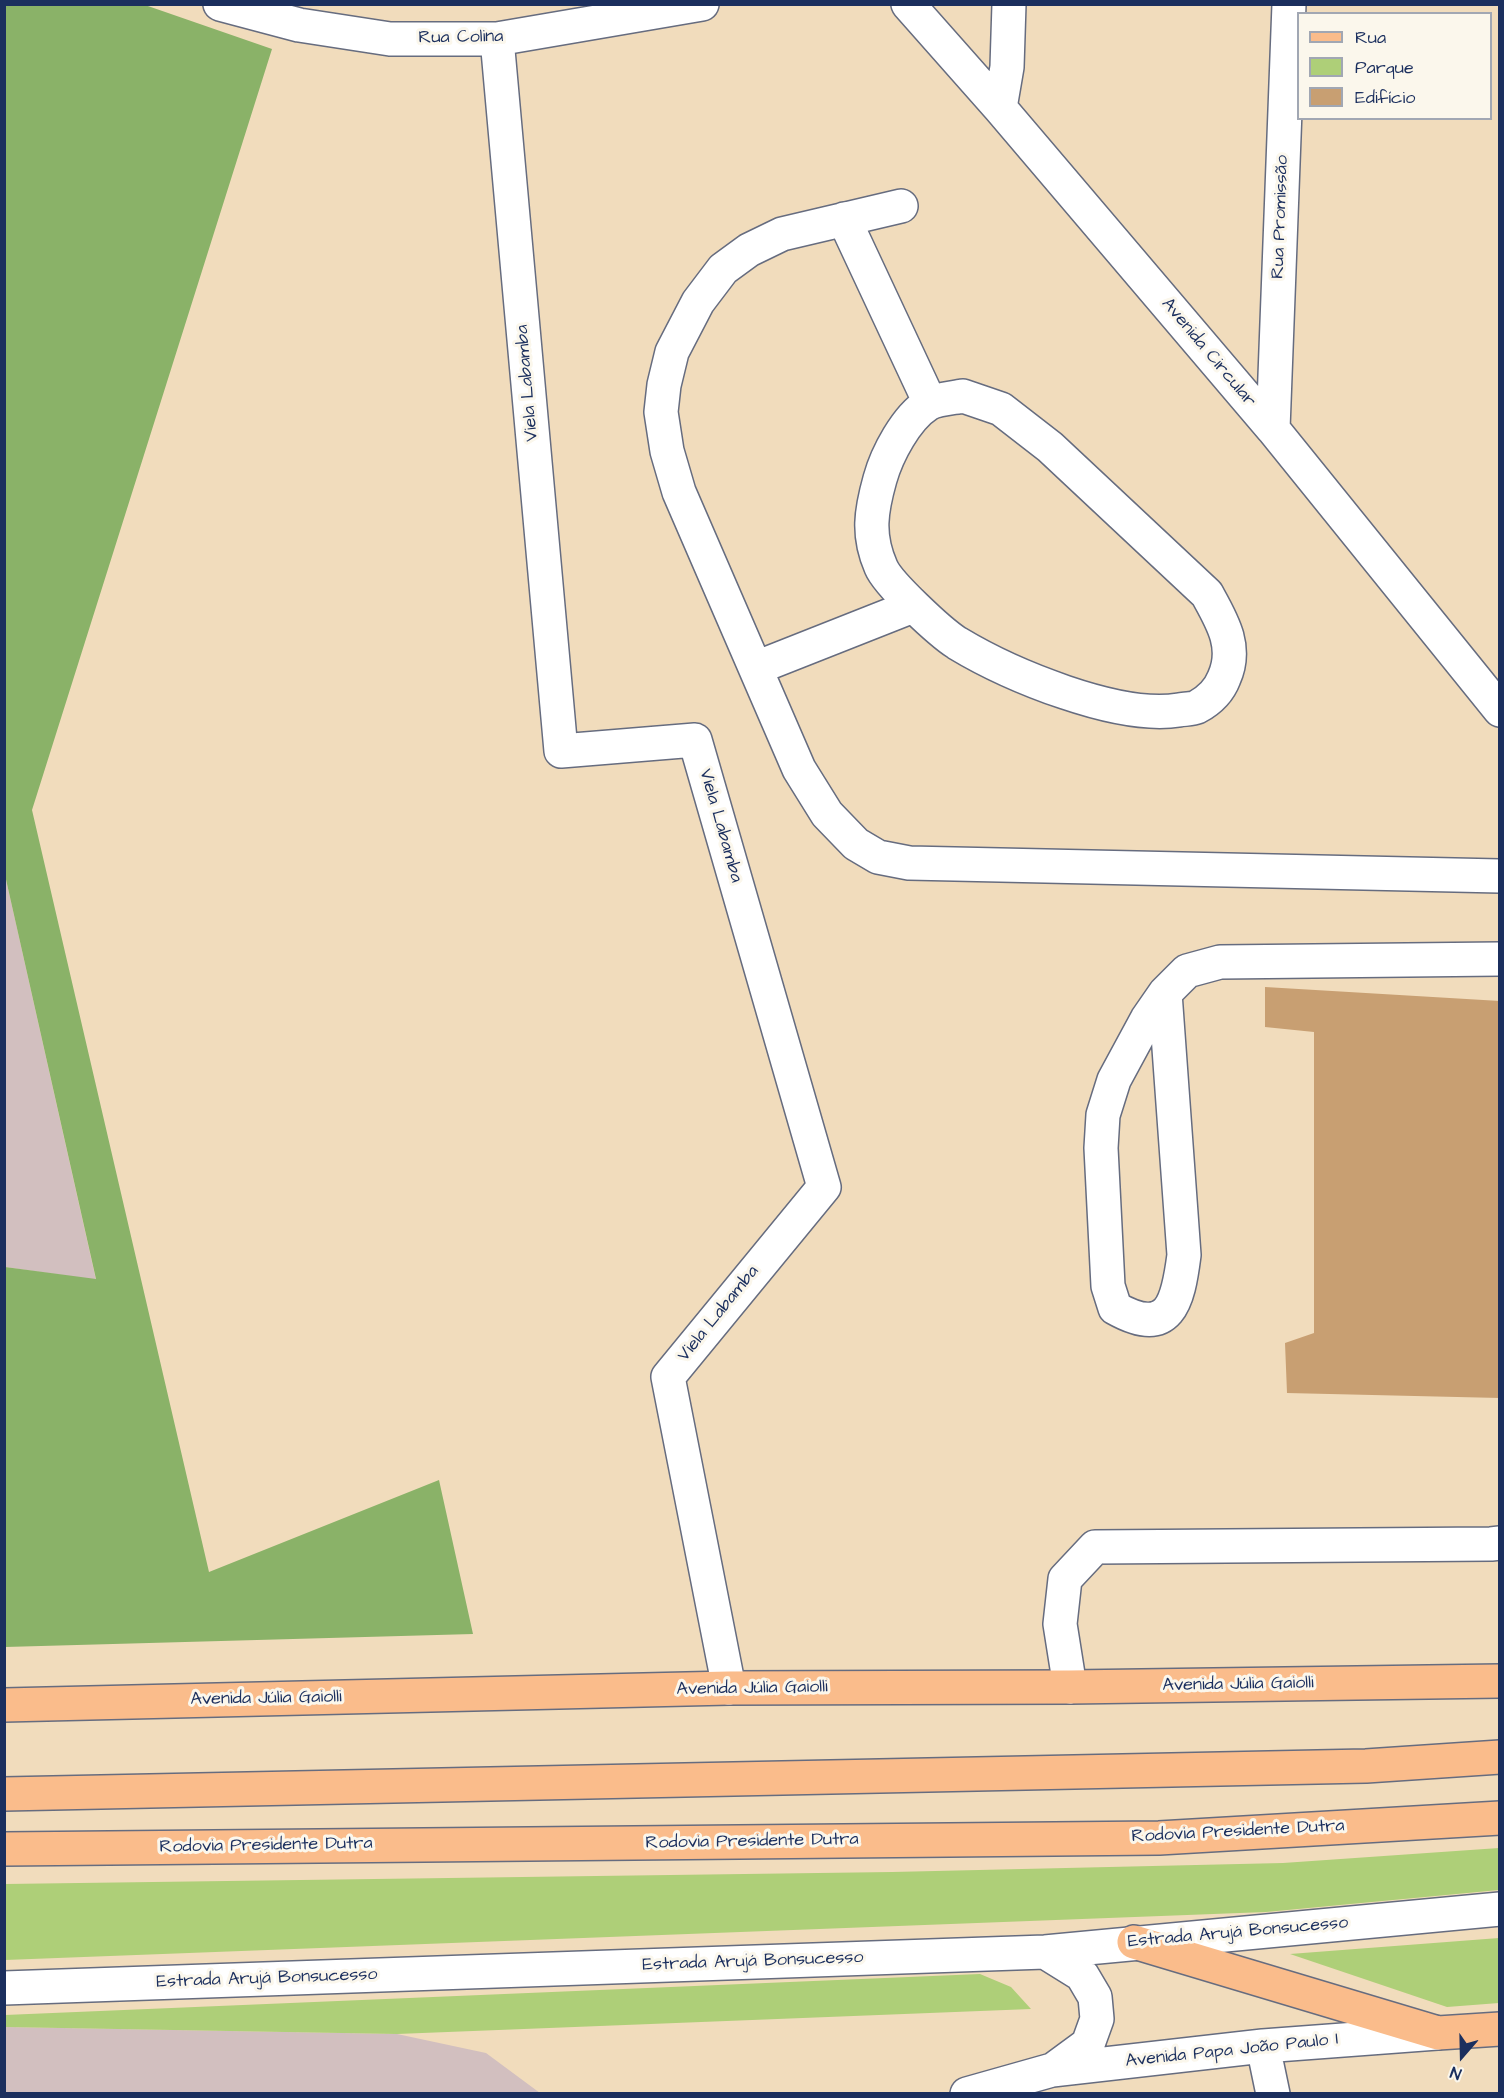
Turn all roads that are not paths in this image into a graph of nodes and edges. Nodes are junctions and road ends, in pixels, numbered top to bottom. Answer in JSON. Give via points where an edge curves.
{"nodes":[{"id":1,"x":220,"y":4,"type":"edge"},
{"id":2,"x":702,"y":4,"type":"edge"},
{"id":3,"x":908,"y":4,"type":"edge"},
{"id":4,"x":1009,"y":4,"type":"edge"},
{"id":5,"x":1289,"y":4,"type":"edge"},
{"id":6,"x":497,"y":39,"type":"junction"},
{"id":7,"x":1000,"y":108,"type":"junction"},
{"id":8,"x":901,"y":206,"type":"dead end"},
{"id":9,"x":844,"y":219,"type":"junction"},
{"id":10,"x":930,"y":403,"type":"junction"},
{"id":11,"x":1273,"y":429,"type":"junction"},
{"id":12,"x":914,"y":606,"type":"junction"},
{"id":13,"x":756,"y":668,"type":"junction"},
{"id":14,"x":1500,"y":710,"type":"edge"},
{"id":15,"x":1500,"y":876,"type":"edge"},
{"id":16,"x":1500,"y":959,"type":"edge"},
{"id":17,"x":1165,"y":993,"type":"junction"},
{"id":18,"x":1500,"y":1543,"type":"edge"},
{"id":19,"x":1500,"y":1681,"type":"edge"},
{"id":20,"x":1070,"y":1687,"type":"junction"},
{"id":21,"x":729,"y":1688,"type":"junction"},
{"id":22,"x":4,"y":1706,"type":"edge"},
{"id":23,"x":1500,"y":1757,"type":"edge"},
{"id":24,"x":4,"y":1794,"type":"edge"},
{"id":25,"x":1500,"y":1818,"type":"edge"},
{"id":26,"x":4,"y":1849,"type":"edge"},
{"id":27,"x":1500,"y":1910,"type":"edge"},
{"id":28,"x":1134,"y":1942,"type":"junction"},
{"id":29,"x":1046,"y":1952,"type":"junction"},
{"id":30,"x":4,"y":1988,"type":"edge"},
{"id":31,"x":1500,"y":2029,"type":"edge"},
{"id":32,"x":1438,"y":2033,"type":"junction"},
{"id":33,"x":1263,"y":2046,"type":"junction"},
{"id":34,"x":1055,"y":2082,"type":"edge"},
{"id":35,"x":967,"y":2094,"type":"edge"},
{"id":36,"x":1273,"y":2094,"type":"edge"}],
"edges":[{"from":1,"to":6,"type":"street","name":"Rua Colina","via":[[299,25],[390,39]]},
{"from":2,"to":6,"type":"street","name":"Rua Colina"},
{"from":3,"to":7,"type":"street","name":"Avenida Circular"},
{"from":4,"to":7,"type":"street","via":[[1007,67]]},
{"from":5,"to":11,"type":"street","name":"Rua Promissão"},
{"from":6,"to":21,"type":"street","name":"Viela Labamba","via":[[561,752],[695,740],[824,1187],[668,1377]]},
{"from":7,"to":11,"type":"street","name":"Avenida Circular"},
{"from":8,"to":9,"type":"street"},
{"from":9,"to":10,"type":"street"},
{"from":9,"to":13,"type":"street","via":[[782,234],[749,250],[723,269],[698,302],[672,352],[664,385],[661,412],[667,451],[680,492]]},
{"from":10,"to":12,"type":"street","via":[[908,422],[882,470],[872,509],[871,538],[881,569]]},
{"from":10,"to":12,"type":"street","via":[[963,396],[1001,409],[1050,447],[1207,594],[1231,645],[1228,669],[1218,691],[1196,708],[1163,713],[1120,708],[1058,690],[991,661],[956,642]]},
{"from":11,"to":14,"type":"street","name":"Avenida Circular"},
{"from":12,"to":13,"type":"street"},
{"from":13,"to":15,"type":"street","via":[[799,769],[827,814],[856,844],[878,857],[909,863]]},
{"from":16,"to":17,"type":"street","via":[[1220,962],[1187,971]]},
{"from":17,"to":17,"type":"street","via":[[1114,1080],[1103,1115],[1108,1286],[1115,1308],[1133,1318],[1156,1319],[1169,1311],[1180,1288],[1184,1256]]},
{"from":18,"to":20,"type":"street","via":[[1095,1546],[1065,1579],[1060,1624]]},
{"from":19,"to":20,"type":"main road","name":"Avenida Júlia Gaiolli"},
{"from":20,"to":21,"type":"main road","name":"Avenida Júlia Gaiolli"},
{"from":21,"to":22,"type":"main road","name":"Avenida Júlia Gaiolli"},
{"from":23,"to":24,"type":"main road","via":[[1366,1766]]},
{"from":25,"to":26,"type":"main road","name":"Rodovia Presidente Dutra","via":[[1159,1838]]},
{"from":27,"to":28,"type":"street","name":"Estrada Arujá Bonsucesso"},
{"from":28,"to":29,"type":"street","name":"Estrada Arujá Bonsucesso"},
{"from":28,"to":32,"type":"main road"},
{"from":29,"to":30,"type":"street","name":"Estrada Arujá Bonsucesso"},
{"from":29,"to":34,"type":"street","via":[[1082,1975],[1095,1997],[1097,2019],[1089,2044]]},
{"from":31,"to":32,"type":"main road","name":"Avenida Papa João Paulo I"},
{"from":32,"to":33,"type":"street","name":"Avenida Papa João Paulo I"},
{"from":33,"to":34,"type":"street","name":"Avenida Papa João Paulo I"},
{"from":33,"to":36,"type":"street"},
{"from":34,"to":35,"type":"street","name":"Avenida Papa João Paulo I"}]}
